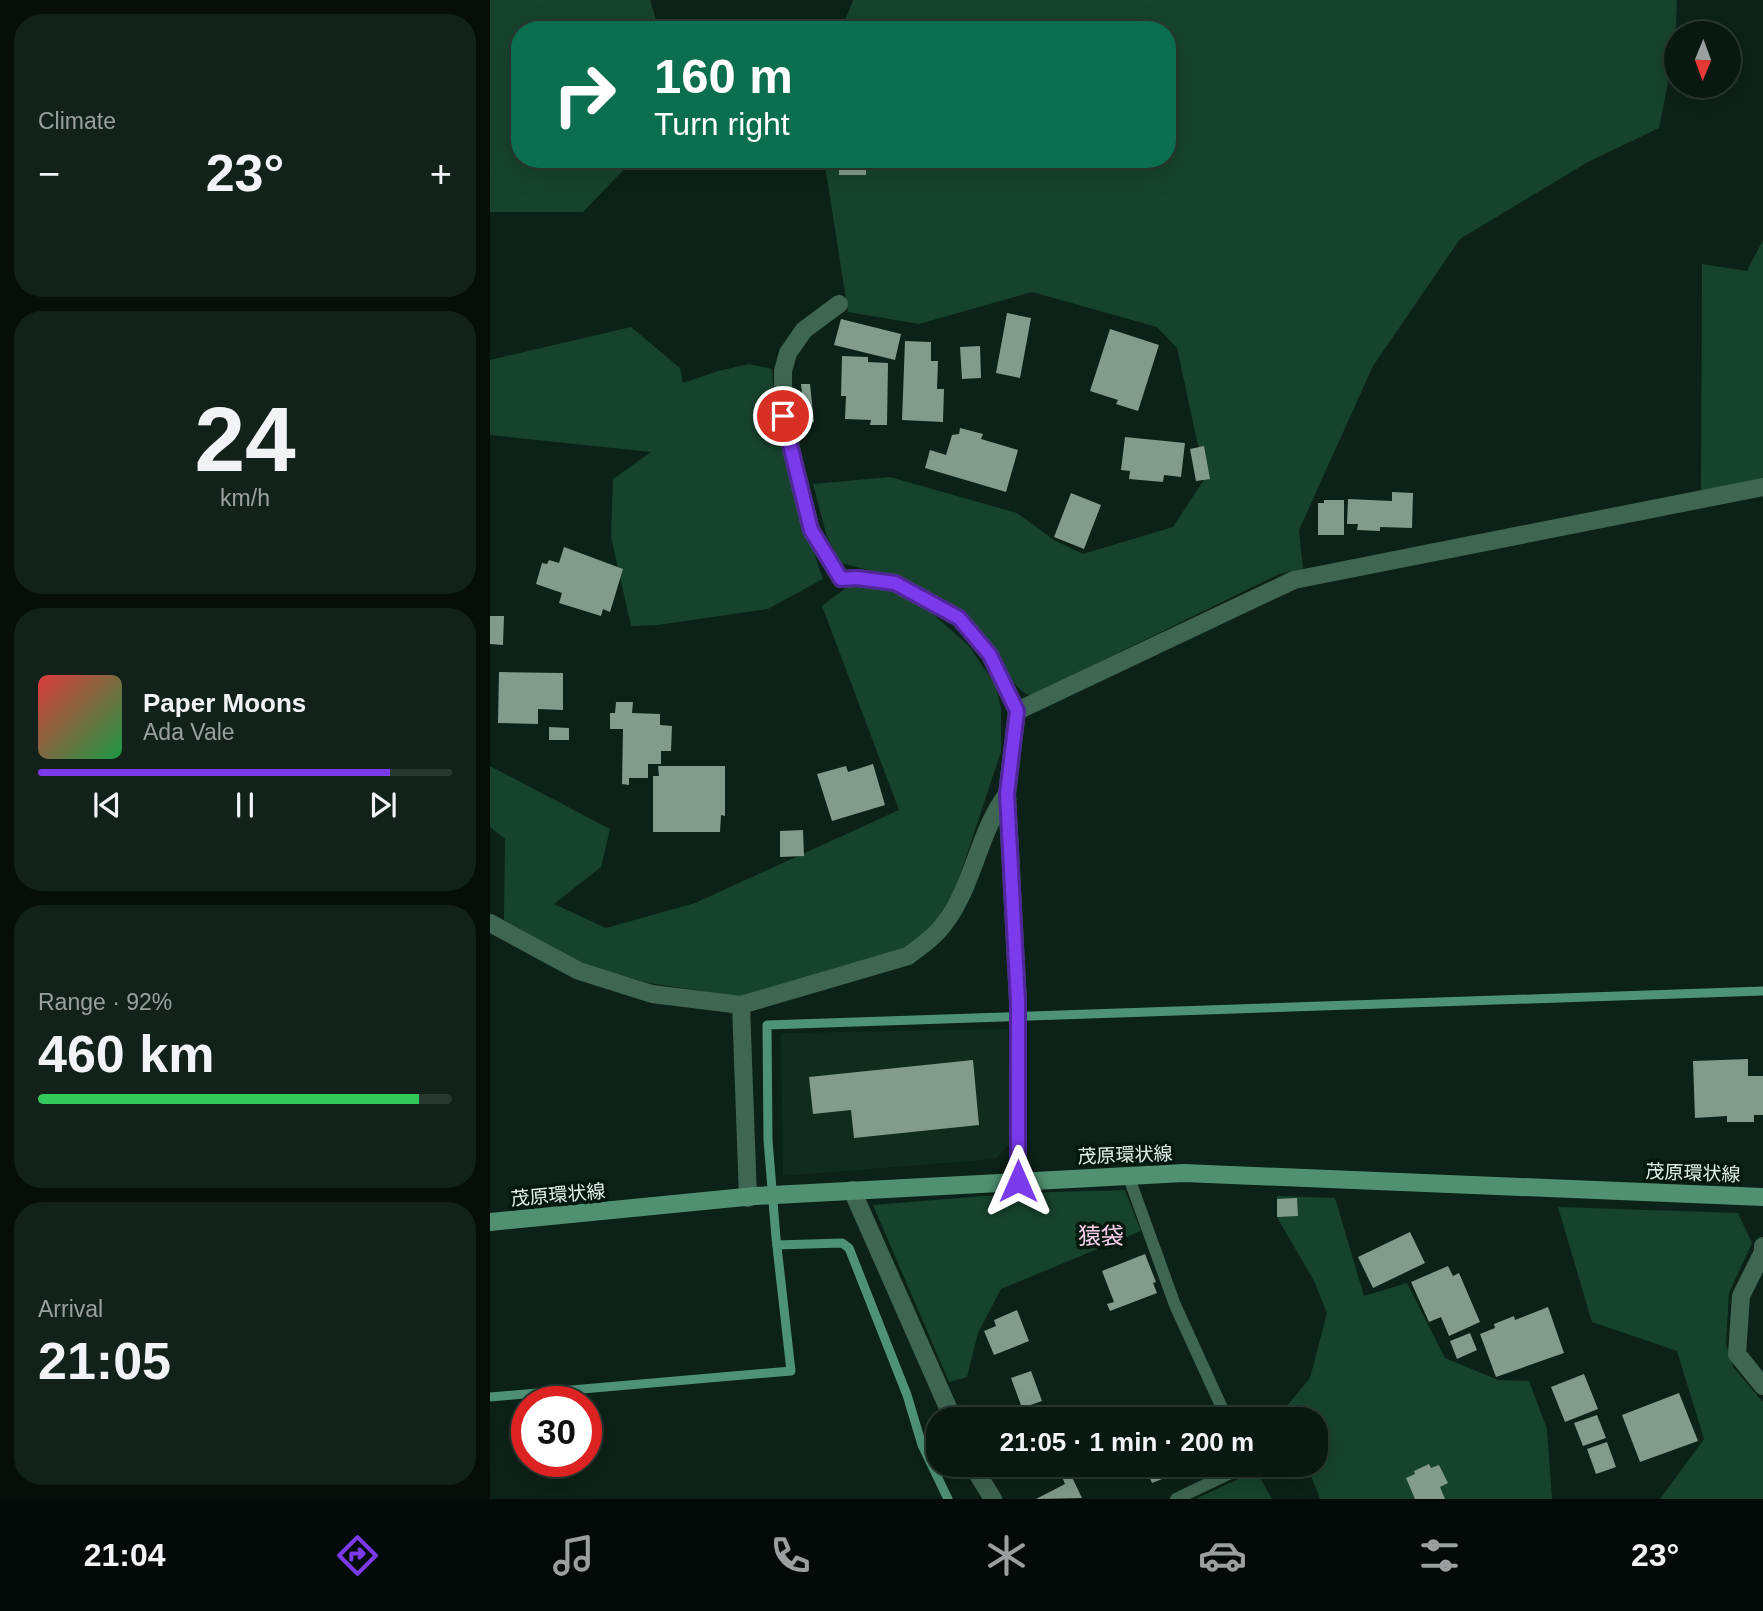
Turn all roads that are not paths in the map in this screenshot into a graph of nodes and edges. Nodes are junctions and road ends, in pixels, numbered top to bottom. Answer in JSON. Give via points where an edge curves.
{"nodes":[{"id":1,"x":839,"y":304,"type":"dead end"},
{"id":2,"x":1763,"y":487,"type":"edge"},
{"id":3,"x":1017,"y":711,"type":"junction"},
{"id":4,"x":1007,"y":794,"type":"junction"},
{"id":5,"x":490,"y":923,"type":"edge"},
{"id":6,"x":741,"y":1005,"type":"junction"},
{"id":7,"x":1128,"y":1175,"type":"junction"},
{"id":8,"x":1018,"y":1181,"type":"junction"},
{"id":9,"x":852,"y":1191,"type":"junction"},
{"id":10,"x":751,"y":1197,"type":"junction"},
{"id":11,"x":1763,"y":1197,"type":"edge"},
{"id":12,"x":490,"y":1222,"type":"edge"},
{"id":13,"x":1763,"y":1247,"type":"edge"},
{"id":14,"x":1763,"y":1387,"type":"edge"},
{"id":15,"x":948,"y":1407,"type":"edge"},
{"id":16,"x":1222,"y":1407,"type":"edge"},
{"id":17,"x":979,"y":1477,"type":"edge"},
{"id":18,"x":1222,"y":1477,"type":"edge"},
{"id":19,"x":993,"y":1499,"type":"edge"},
{"id":20,"x":1176,"y":1499,"type":"edge"}],
"edges":[{"from":1,"to":3,"type":"street","via":[[804,330],[788,353],[783,371],[783,416],[811,530],[841,579],[895,583],[959,618],[990,655]]},
{"from":2,"to":3,"type":"street","via":[[1294,580]]},
{"from":3,"to":4,"type":"street"},
{"from":4,"to":6,"type":"street","via":[[992,814],[970,878],[930,940],[908,956]]},
{"from":4,"to":8,"type":"street","via":[[1019,1032]]},
{"from":5,"to":6,"type":"street","via":[[579,971],[652,993]]},
{"from":6,"to":10,"type":"street"},
{"from":7,"to":8,"type":"main road","name":"茂原環状線"},
{"from":7,"to":11,"type":"main road","name":"茂原環状線"},
{"from":7,"to":16,"type":"lane","via":[[1175,1305]]},
{"from":8,"to":9,"type":"main road","name":"茂原環状線"},
{"from":9,"to":10,"type":"main road","name":"茂原環状線"},
{"from":9,"to":15,"type":"street"},
{"from":10,"to":12,"type":"main road","name":"茂原環状線"},
{"from":13,"to":14,"type":"street","via":[[1741,1296],[1737,1354]]},
{"from":17,"to":19,"type":"street"},
{"from":18,"to":20,"type":"lane"}]}
